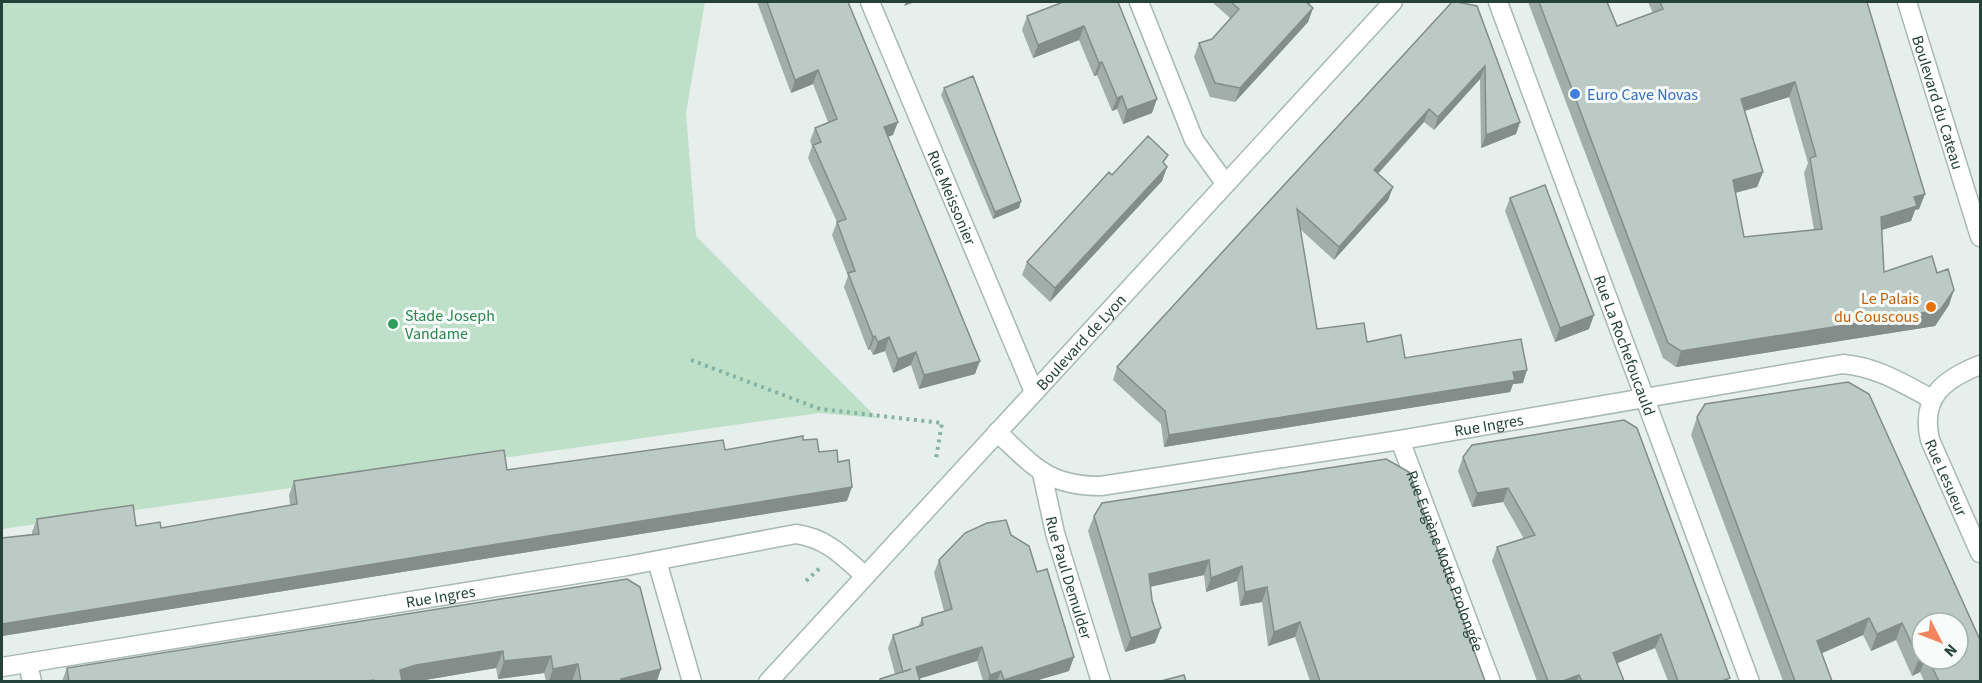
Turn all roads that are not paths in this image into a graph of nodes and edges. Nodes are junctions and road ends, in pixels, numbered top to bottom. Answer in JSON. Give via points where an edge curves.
{"nodes":[{"id":1,"x":870,"y":2,"type":"edge"},
{"id":2,"x":1139,"y":2,"type":"edge"},
{"id":3,"x":1393,"y":2,"type":"edge"},
{"id":4,"x":1907,"y":2,"type":"edge"},
{"id":5,"x":1496,"y":4,"type":"edge"},
{"id":6,"x":1225,"y":183,"type":"junction"},
{"id":7,"x":1980,"y":237,"type":"edge"},
{"id":8,"x":1980,"y":365,"type":"edge"},
{"id":9,"x":1034,"y":392,"type":"junction"},
{"id":10,"x":1646,"y":397,"type":"junction"},
{"id":11,"x":1932,"y":399,"type":"junction"},
{"id":12,"x":997,"y":432,"type":"junction"},
{"id":13,"x":1400,"y":440,"type":"junction"},
{"id":14,"x":1042,"y":473,"type":"junction"},
{"id":15,"x":1980,"y":553,"type":"edge"},
{"id":16,"x":657,"y":561,"type":"junction"},
{"id":17,"x":865,"y":576,"type":"junction"},
{"id":18,"x":28,"y":663,"type":"junction"},
{"id":19,"x":2,"y":667,"type":"edge"},
{"id":20,"x":32,"y":681,"type":"edge"},
{"id":21,"x":692,"y":681,"type":"edge"},
{"id":22,"x":768,"y":681,"type":"edge"},
{"id":23,"x":1101,"y":681,"type":"edge"},
{"id":24,"x":1491,"y":681,"type":"edge"},
{"id":25,"x":1750,"y":681,"type":"edge"}],
"edges":[{"from":1,"to":9,"type":"street","name":"Rue Meissonier"},
{"from":2,"to":6,"type":"street","via":[[1194,140]]},
{"from":3,"to":6,"type":"street","name":"Boulevard de Lyon"},
{"from":4,"to":7,"type":"street","name":"Boulevard du Cateau"},
{"from":5,"to":10,"type":"street","name":"Rue La Rochefoucauld"},
{"from":6,"to":9,"type":"street","name":"Boulevard de Lyon"},
{"from":8,"to":11,"type":"street","via":[[1949,380]]},
{"from":9,"to":12,"type":"street","name":"Boulevard de Lyon"},
{"from":10,"to":11,"type":"street","name":"Rue Ingres","via":[[1843,364],[1882,373]]},
{"from":10,"to":13,"type":"street","name":"Rue Ingres"},
{"from":10,"to":25,"type":"street","name":"Rue La Rochefoucauld"},
{"from":11,"to":15,"type":"street","name":"Rue Lesueur","via":[[1927,426],[1930,440]]},
{"from":12,"to":14,"type":"street","name":"Rue Ingres"},
{"from":12,"to":17,"type":"street","name":"Boulevard de Lyon"},
{"from":13,"to":14,"type":"street","name":"Rue Ingres","via":[[1101,486],[1062,482]]},
{"from":13,"to":24,"type":"street","name":"Rue Eugène Motte Prolongée"},
{"from":14,"to":23,"type":"street","name":"Rue Paul Demulder","via":[[1055,533]]},
{"from":16,"to":17,"type":"street","name":"Rue Ingres","via":[[796,534],[829,544]]},
{"from":16,"to":18,"type":"street","name":"Rue Ingres"},
{"from":16,"to":21,"type":"street"},
{"from":17,"to":22,"type":"street","name":"Boulevard de Lyon"},
{"from":18,"to":19,"type":"street","name":"Rue Ingres"},
{"from":18,"to":20,"type":"street"}]}
